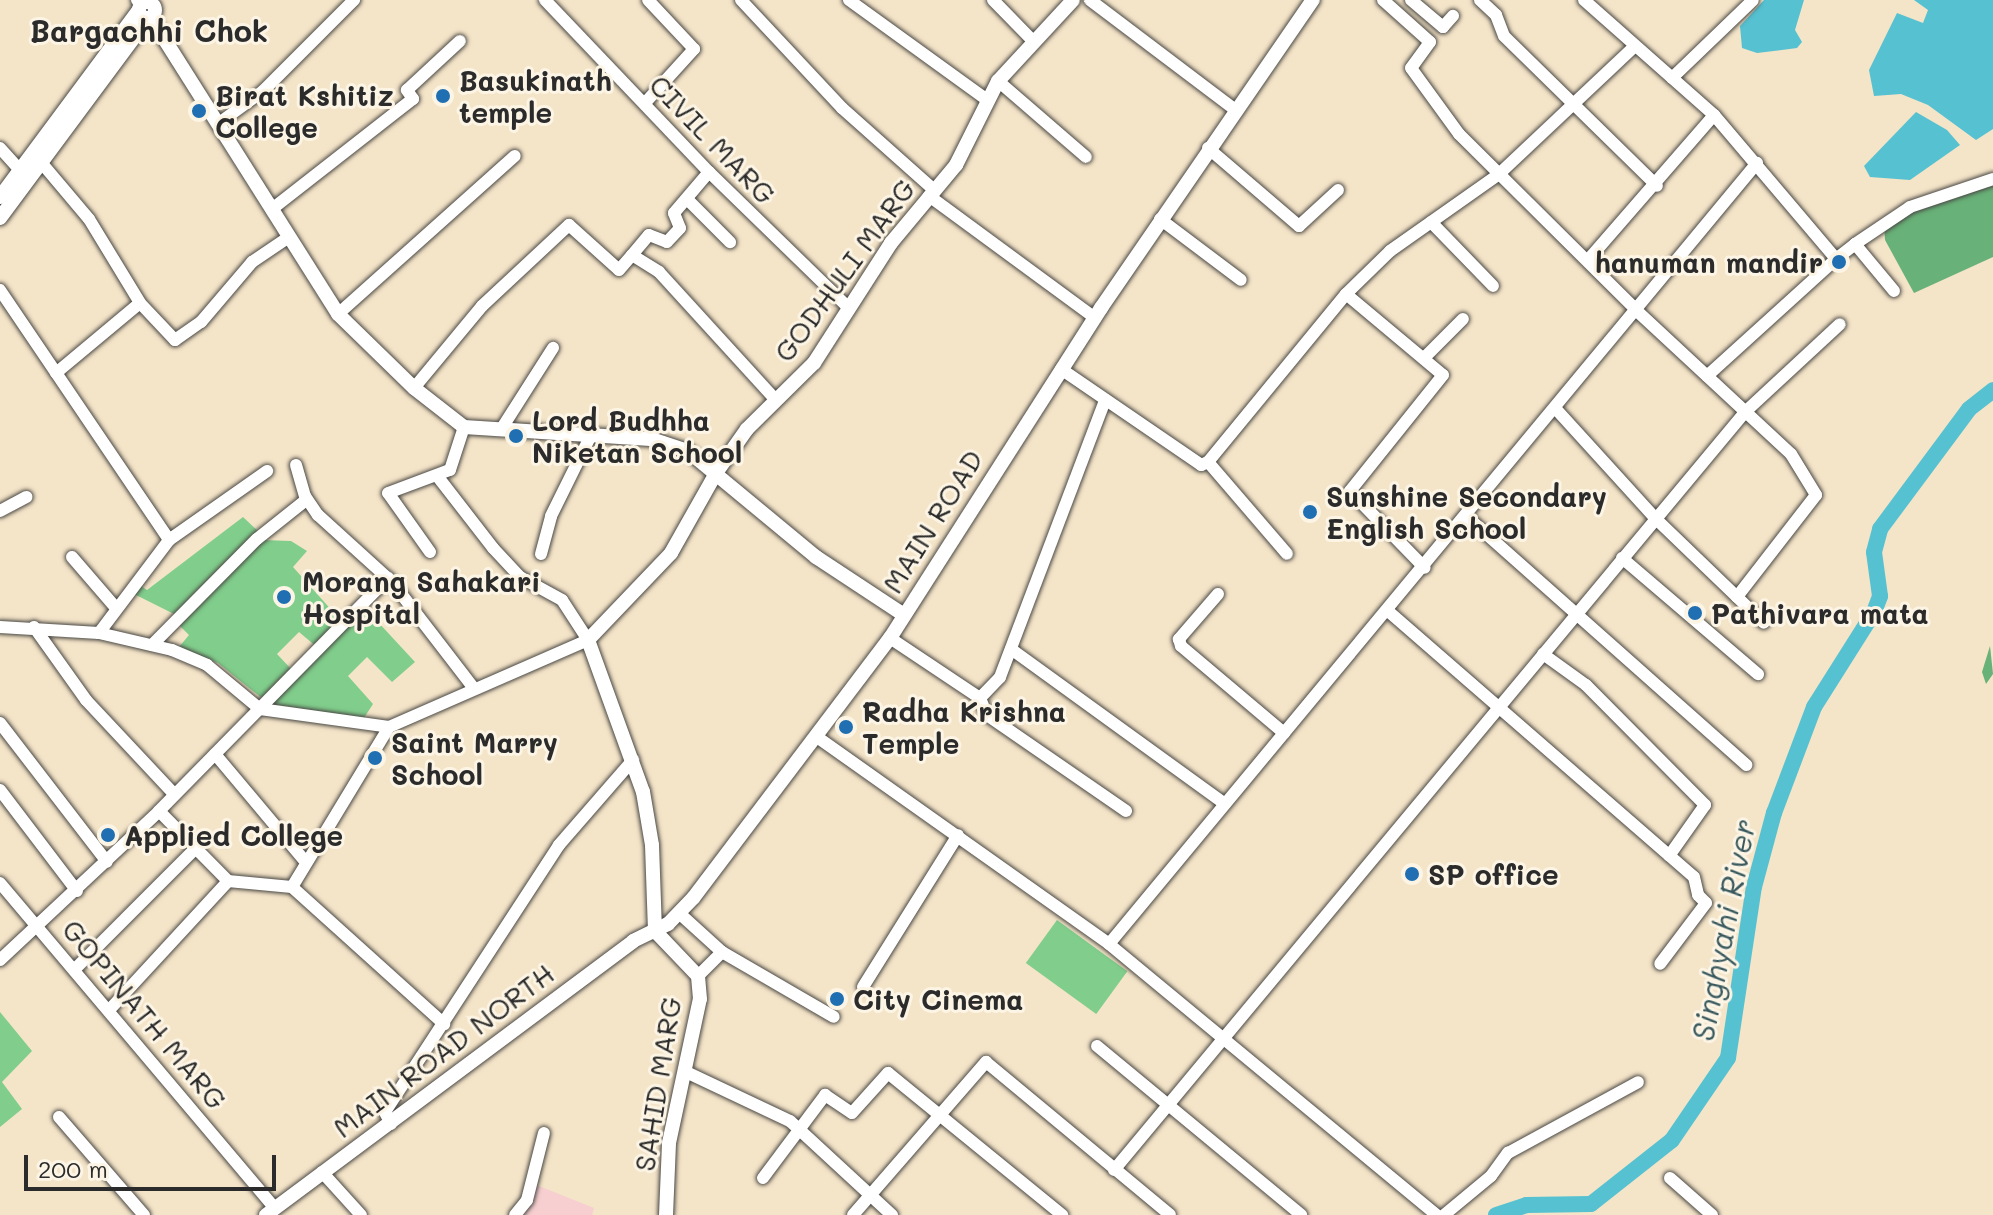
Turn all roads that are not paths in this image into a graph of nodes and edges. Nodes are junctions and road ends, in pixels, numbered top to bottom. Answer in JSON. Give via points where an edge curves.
{"nodes":[{"id":1,"x":354,"y":0,"type":"edge"},
{"id":2,"x":545,"y":0,"type":"edge"},
{"id":3,"x":648,"y":0,"type":"edge"},
{"id":4,"x":741,"y":0,"type":"edge"},
{"id":5,"x":849,"y":0,"type":"edge"},
{"id":6,"x":993,"y":0,"type":"edge"},
{"id":7,"x":1073,"y":0,"type":"edge"},
{"id":8,"x":1090,"y":0,"type":"edge"},
{"id":9,"x":1315,"y":0,"type":"edge"},
{"id":10,"x":1383,"y":0,"type":"edge"},
{"id":11,"x":1411,"y":0,"type":"edge"},
{"id":12,"x":1480,"y":0,"type":"edge"},
{"id":13,"x":1584,"y":0,"type":"edge"},
{"id":14,"x":1753,"y":0,"type":"edge"},
{"id":15,"x":147,"y":7,"type":"edge"},
{"id":16,"x":1453,"y":16,"type":"dead end"},
{"id":17,"x":1031,"y":39,"type":"junction"},
{"id":18,"x":460,"y":41,"type":"dead end"},
{"id":19,"x":1634,"y":47,"type":"junction"},
{"id":20,"x":1672,"y":78,"type":"junction"},
{"id":21,"x":998,"y":81,"type":"junction"},
{"id":22,"x":987,"y":100,"type":"junction"},
{"id":23,"x":645,"y":103,"type":"junction"},
{"id":24,"x":1574,"y":105,"type":"junction"},
{"id":25,"x":1234,"y":109,"type":"junction"},
{"id":26,"x":1714,"y":115,"type":"junction"},
{"id":27,"x":219,"y":123,"type":"junction"},
{"id":28,"x":0,"y":148,"type":"edge"},
{"id":29,"x":1210,"y":150,"type":"junction"},
{"id":30,"x":515,"y":156,"type":"dead end"},
{"id":31,"x":1086,"y":157,"type":"dead end"},
{"id":32,"x":40,"y":161,"type":"junction"},
{"id":33,"x":1757,"y":163,"type":"junction"},
{"id":34,"x":19,"y":169,"type":"junction"},
{"id":35,"x":709,"y":172,"type":"junction"},
{"id":36,"x":1499,"y":174,"type":"junction"},
{"id":37,"x":1993,"y":179,"type":"edge"},
{"id":38,"x":1657,"y":186,"type":"junction"},
{"id":39,"x":1338,"y":190,"type":"dead end"},
{"id":40,"x":932,"y":193,"type":"junction"},
{"id":41,"x":0,"y":197,"type":"edge"},
{"id":42,"x":687,"y":199,"type":"junction"},
{"id":43,"x":272,"y":209,"type":"junction"},
{"id":44,"x":0,"y":218,"type":"edge"},
{"id":45,"x":1163,"y":221,"type":"junction"},
{"id":46,"x":1431,"y":222,"type":"junction"},
{"id":47,"x":289,"y":237,"type":"junction"},
{"id":48,"x":730,"y":242,"type":"dead end"},
{"id":49,"x":1855,"y":244,"type":"junction"},
{"id":50,"x":632,"y":255,"type":"junction"},
{"id":51,"x":1836,"y":259,"type":"junction"},
{"id":52,"x":1588,"y":260,"type":"junction"},
{"id":53,"x":1241,"y":280,"type":"dead end"},
{"id":54,"x":1493,"y":286,"type":"dead end"},
{"id":55,"x":0,"y":290,"type":"edge"},
{"id":56,"x":1894,"y":291,"type":"dead end"},
{"id":57,"x":1346,"y":294,"type":"junction"},
{"id":58,"x":140,"y":303,"type":"junction"},
{"id":59,"x":849,"y":308,"type":"junction"},
{"id":60,"x":1637,"y":311,"type":"junction"},
{"id":61,"x":338,"y":314,"type":"junction"},
{"id":62,"x":1095,"y":318,"type":"junction"},
{"id":63,"x":1463,"y":319,"type":"dead end"},
{"id":64,"x":1840,"y":324,"type":"dead end"},
{"id":65,"x":553,"y":348,"type":"dead end"},
{"id":66,"x":1424,"y":358,"type":"junction"},
{"id":67,"x":1062,"y":370,"type":"junction"},
{"id":68,"x":56,"y":373,"type":"junction"},
{"id":69,"x":1707,"y":376,"type":"junction"},
{"id":70,"x":414,"y":388,"type":"junction"},
{"id":71,"x":776,"y":400,"type":"junction"},
{"id":72,"x":1104,"y":403,"type":"junction"},
{"id":73,"x":1555,"y":408,"type":"junction"},
{"id":74,"x":1745,"y":412,"type":"junction"},
{"id":75,"x":464,"y":427,"type":"junction"},
{"id":76,"x":502,"y":428,"type":"junction"},
{"id":77,"x":591,"y":435,"type":"junction"},
{"id":78,"x":1208,"y":462,"type":"junction"},
{"id":79,"x":296,"y":465,"type":"dead end"},
{"id":80,"x":267,"y":471,"type":"dead end"},
{"id":81,"x":716,"y":473,"type":"junction"},
{"id":82,"x":438,"y":477,"type":"junction"},
{"id":83,"x":26,"y":497,"type":"dead end"},
{"id":84,"x":306,"y":500,"type":"junction"},
{"id":85,"x":0,"y":511,"type":"edge"},
{"id":86,"x":1466,"y":516,"type":"junction"},
{"id":87,"x":1655,"y":518,"type":"junction"},
{"id":88,"x":169,"y":540,"type":"junction"},
{"id":89,"x":430,"y":552,"type":"dead end"},
{"id":90,"x":541,"y":554,"type":"dead end"},
{"id":91,"x":1287,"y":554,"type":"dead end"},
{"id":92,"x":72,"y":557,"type":"dead end"},
{"id":93,"x":1622,"y":558,"type":"junction"},
{"id":94,"x":1425,"y":568,"type":"junction"},
{"id":95,"x":388,"y":578,"type":"junction"},
{"id":96,"x":1218,"y":594,"type":"dead end"},
{"id":97,"x":1737,"y":597,"type":"junction"},
{"id":98,"x":116,"y":608,"type":"junction"},
{"id":99,"x":1388,"y":611,"type":"junction"},
{"id":100,"x":904,"y":615,"type":"junction"},
{"id":101,"x":1574,"y":616,"type":"junction"},
{"id":102,"x":1764,"y":623,"type":"dead end"},
{"id":103,"x":0,"y":627,"type":"edge"},
{"id":104,"x":34,"y":627,"type":"junction"},
{"id":105,"x":99,"y":633,"type":"junction"},
{"id":106,"x":890,"y":638,"type":"junction"},
{"id":107,"x":588,"y":640,"type":"junction"},
{"id":108,"x":152,"y":645,"type":"junction"},
{"id":109,"x":1011,"y":649,"type":"junction"},
{"id":110,"x":1543,"y":654,"type":"junction"},
{"id":111,"x":1758,"y":674,"type":"dead end"},
{"id":112,"x":473,"y":687,"type":"junction"},
{"id":113,"x":980,"y":698,"type":"junction"},
{"id":114,"x":260,"y":709,"type":"junction"},
{"id":115,"x":1498,"y":709,"type":"junction"},
{"id":116,"x":0,"y":723,"type":"edge"},
{"id":117,"x":389,"y":727,"type":"junction"},
{"id":118,"x":1284,"y":733,"type":"junction"},
{"id":119,"x":817,"y":737,"type":"junction"},
{"id":120,"x":215,"y":754,"type":"junction"},
{"id":121,"x":633,"y":760,"type":"junction"},
{"id":122,"x":1746,"y":765,"type":"dead end"},
{"id":123,"x":0,"y":790,"type":"edge"},
{"id":124,"x":174,"y":794,"type":"junction"},
{"id":125,"x":1225,"y":804,"type":"junction"},
{"id":126,"x":159,"y":811,"type":"junction"},
{"id":127,"x":1126,"y":811,"type":"dead end"},
{"id":128,"x":958,"y":835,"type":"junction"},
{"id":129,"x":197,"y":847,"type":"junction"},
{"id":130,"x":1669,"y":856,"type":"junction"},
{"id":131,"x":304,"y":860,"type":"junction"},
{"id":132,"x":107,"y":862,"type":"junction"},
{"id":133,"x":228,"y":881,"type":"junction"},
{"id":134,"x":0,"y":883,"type":"edge"},
{"id":135,"x":292,"y":887,"type":"junction"},
{"id":136,"x":77,"y":891,"type":"junction"},
{"id":137,"x":679,"y":913,"type":"junction"},
{"id":138,"x":39,"y":926,"type":"junction"},
{"id":139,"x":655,"y":931,"type":"junction"},
{"id":140,"x":1109,"y":944,"type":"junction"},
{"id":141,"x":722,"y":952,"type":"junction"},
{"id":142,"x":0,"y":960,"type":"edge"},
{"id":143,"x":1660,"y":964,"type":"dead end"},
{"id":144,"x":76,"y":968,"type":"junction"},
{"id":145,"x":698,"y":976,"type":"junction"},
{"id":146,"x":863,"y":987,"type":"dead end"},
{"id":147,"x":111,"y":1008,"type":"junction"},
{"id":148,"x":834,"y":1017,"type":"dead end"},
{"id":149,"x":444,"y":1024,"type":"junction"},
{"id":150,"x":1224,"y":1036,"type":"junction"},
{"id":151,"x":1097,"y":1046,"type":"dead end"},
{"id":152,"x":684,"y":1071,"type":"junction"},
{"id":153,"x":1638,"y":1082,"type":"dead end"},
{"id":154,"x":1168,"y":1105,"type":"junction"},
{"id":155,"x":939,"y":1116,"type":"junction"},
{"id":156,"x":59,"y":1117,"type":"dead end"},
{"id":157,"x":391,"y":1124,"type":"junction"},
{"id":158,"x":800,"y":1130,"type":"junction"},
{"id":159,"x":544,"y":1133,"type":"dead end"},
{"id":160,"x":1114,"y":1170,"type":"junction"},
{"id":161,"x":322,"y":1172,"type":"junction"},
{"id":162,"x":763,"y":1178,"type":"dead end"},
{"id":163,"x":1670,"y":1178,"type":"dead end"},
{"id":164,"x":870,"y":1194,"type":"junction"},
{"id":165,"x":1421,"y":1210,"type":"edge"},
{"id":166,"x":270,"y":1212,"type":"edge"},
{"id":167,"x":144,"y":1215,"type":"edge"},
{"id":168,"x":361,"y":1215,"type":"edge"},
{"id":169,"x":515,"y":1215,"type":"edge"},
{"id":170,"x":666,"y":1215,"type":"edge"},
{"id":171,"x":853,"y":1215,"type":"edge"},
{"id":172,"x":892,"y":1215,"type":"edge"},
{"id":173,"x":1062,"y":1215,"type":"edge"},
{"id":174,"x":1170,"y":1215,"type":"edge"},
{"id":175,"x":1301,"y":1215,"type":"edge"},
{"id":176,"x":1437,"y":1215,"type":"edge"},
{"id":177,"x":1444,"y":1215,"type":"edge"},
{"id":178,"x":1712,"y":1215,"type":"edge"}],
"edges":[{"from":1,"to":27,"type":"street","via":[[263,91]]},
{"from":2,"to":23,"type":"street","name":"CIVIL MARG"},
{"from":3,"to":23,"type":"street","via":[[694,49]]},
{"from":4,"to":40,"type":"street","via":[[842,108]]},
{"from":5,"to":22,"type":"street"},
{"from":6,"to":17,"type":"street"},
{"from":7,"to":17,"type":"main road","name":"GODHULI MARG"},
{"from":8,"to":25,"type":"street"},
{"from":9,"to":25,"type":"main road","name":"MAIN ROAD"},
{"from":9,"to":29,"type":"main road","name":"MAIN ROAD"},
{"from":10,"to":36,"type":"street","via":[[1430,42],[1412,70],[1459,134]]},
{"from":11,"to":16,"type":"street","via":[[1443,27]]},
{"from":12,"to":24,"type":"street","via":[[1496,15],[1504,36]]},
{"from":13,"to":19,"type":"street"},
{"from":14,"to":20,"type":"street"},
{"from":15,"to":27,"type":"main road"},
{"from":15,"to":32,"type":"main road"},
{"from":15,"to":34,"type":"main road"},
{"from":17,"to":21,"type":"main road","name":"GODHULI MARG"},
{"from":18,"to":43,"type":"street","via":[[407,90],[413,99]]},
{"from":19,"to":20,"type":"street"},
{"from":19,"to":24,"type":"street"},
{"from":20,"to":26,"type":"street"},
{"from":21,"to":22,"type":"main road","name":"GODHULI MARG"},
{"from":21,"to":31,"type":"street"},
{"from":22,"to":40,"type":"main road","name":"GODHULI MARG","via":[[956,165]]},
{"from":23,"to":35,"type":"street","name":"CIVIL MARG"},
{"from":24,"to":36,"type":"street"},
{"from":24,"to":38,"type":"street"},
{"from":25,"to":29,"type":"main road","name":"MAIN ROAD"},
{"from":26,"to":33,"type":"street"},
{"from":26,"to":38,"type":"street"},
{"from":27,"to":43,"type":"main road"},
{"from":28,"to":34,"type":"street"},
{"from":29,"to":39,"type":"street","via":[[1299,226]]},
{"from":29,"to":45,"type":"main road","name":"MAIN ROAD"},
{"from":30,"to":61,"type":"street"},
{"from":32,"to":44,"type":"main road"},
{"from":32,"to":58,"type":"street","via":[[89,219]]},
{"from":33,"to":51,"type":"street"},
{"from":33,"to":60,"type":"street"},
{"from":34,"to":41,"type":"main road"},
{"from":35,"to":42,"type":"street"},
{"from":35,"to":59,"type":"street","name":"CIVIL MARG"},
{"from":36,"to":46,"type":"street"},
{"from":36,"to":52,"type":"street"},
{"from":37,"to":49,"type":"street","via":[[1910,207]]},
{"from":38,"to":52,"type":"street"},
{"from":40,"to":59,"type":"main road","name":"GODHULI MARG"},
{"from":40,"to":62,"type":"street"},
{"from":42,"to":48,"type":"street"},
{"from":42,"to":50,"type":"street","via":[[674,213],[680,228],[667,242],[649,235]]},
{"from":43,"to":47,"type":"main road"},
{"from":45,"to":53,"type":"street"},
{"from":45,"to":62,"type":"main road","name":"MAIN ROAD"},
{"from":45,"to":67,"type":"main road","name":"MAIN ROAD"},
{"from":46,"to":54,"type":"street"},
{"from":46,"to":57,"type":"street","via":[[1390,251]]},
{"from":47,"to":58,"type":"street","via":[[252,262],[201,322],[175,340]]},
{"from":47,"to":61,"type":"main road"},
{"from":49,"to":51,"type":"street"},
{"from":49,"to":56,"type":"street"},
{"from":50,"to":70,"type":"street","via":[[619,270],[577,229],[564,227],[482,306]]},
{"from":50,"to":71,"type":"street","via":[[659,272]]},
{"from":51,"to":69,"type":"street"},
{"from":52,"to":60,"type":"street"},
{"from":55,"to":68,"type":"street"},
{"from":57,"to":66,"type":"street"},
{"from":57,"to":78,"type":"street"},
{"from":58,"to":68,"type":"street"},
{"from":59,"to":71,"type":"main road","name":"GODHULI MARG","via":[[814,363]]},
{"from":60,"to":69,"type":"street"},
{"from":60,"to":73,"type":"street"},
{"from":61,"to":70,"type":"main road"},
{"from":62,"to":67,"type":"main road","name":"MAIN ROAD"},
{"from":63,"to":66,"type":"street"},
{"from":64,"to":74,"type":"street"},
{"from":65,"to":76,"type":"street"},
{"from":66,"to":94,"type":"street","via":[[1443,375],[1350,491]]},
{"from":67,"to":72,"type":"street"},
{"from":67,"to":100,"type":"main road","name":"MAIN ROAD"},
{"from":68,"to":88,"type":"street"},
{"from":69,"to":74,"type":"street"},
{"from":70,"to":75,"type":"main road"},
{"from":71,"to":81,"type":"main road","name":"GODHULI MARG"},
{"from":72,"to":78,"type":"street","via":[[1201,465]]},
{"from":72,"to":109,"type":"street"},
{"from":73,"to":86,"type":"street"},
{"from":73,"to":87,"type":"street"},
{"from":74,"to":87,"type":"street"},
{"from":74,"to":97,"type":"street","via":[[1791,454],[1816,495]]},
{"from":75,"to":76,"type":"main road"},
{"from":75,"to":82,"type":"street","via":[[455,464]]},
{"from":76,"to":77,"type":"main road"},
{"from":77,"to":81,"type":"main road","via":[[651,439],[688,451]]},
{"from":77,"to":90,"type":"street","via":[[551,516]]},
{"from":78,"to":91,"type":"street"},
{"from":79,"to":84,"type":"street"},
{"from":80,"to":88,"type":"street"},
{"from":81,"to":100,"type":"main road","via":[[816,557]]},
{"from":81,"to":107,"type":"main road","name":"GODHULI MARG","via":[[671,553]]},
{"from":82,"to":89,"type":"street","via":[[390,491],[387,497]]},
{"from":82,"to":107,"type":"street","via":[[520,577],[562,600]]},
{"from":83,"to":85,"type":"street"},
{"from":84,"to":95,"type":"street"},
{"from":84,"to":108,"type":"street","via":[[257,539]]},
{"from":86,"to":94,"type":"street"},
{"from":86,"to":101,"type":"street"},
{"from":87,"to":93,"type":"street"},
{"from":87,"to":97,"type":"street"},
{"from":88,"to":98,"type":"street"},
{"from":92,"to":98,"type":"street"},
{"from":93,"to":101,"type":"street"},
{"from":93,"to":111,"type":"street"},
{"from":94,"to":99,"type":"street"},
{"from":95,"to":112,"type":"street"},
{"from":95,"to":114,"type":"street"},
{"from":96,"to":118,"type":"street","via":[[1179,639],[1181,646]]},
{"from":97,"to":102,"type":"street"},
{"from":98,"to":105,"type":"street"},
{"from":99,"to":115,"type":"street"},
{"from":99,"to":118,"type":"street"},
{"from":100,"to":106,"type":"main road","name":"MAIN ROAD"},
{"from":101,"to":110,"type":"street"},
{"from":101,"to":122,"type":"street"},
{"from":103,"to":104,"type":"street"},
{"from":104,"to":105,"type":"street"},
{"from":104,"to":124,"type":"street","via":[[86,700]]},
{"from":105,"to":108,"type":"street"},
{"from":106,"to":113,"type":"street"},
{"from":106,"to":119,"type":"main road","name":"MAIN ROAD"},
{"from":107,"to":112,"type":"street"},
{"from":107,"to":121,"type":"main road"},
{"from":108,"to":114,"type":"street","via":[[207,665]]},
{"from":109,"to":113,"type":"street","via":[[1000,677]]},
{"from":109,"to":125,"type":"street"},
{"from":110,"to":115,"type":"street"},
{"from":110,"to":130,"type":"street","via":[[1586,685],[1705,805]]},
{"from":112,"to":117,"type":"street"},
{"from":113,"to":127,"type":"street","via":[[987,715]]},
{"from":114,"to":117,"type":"street"},
{"from":114,"to":120,"type":"street"},
{"from":115,"to":130,"type":"street"},
{"from":115,"to":150,"type":"street"},
{"from":116,"to":132,"type":"street"},
{"from":117,"to":131,"type":"street"},
{"from":118,"to":125,"type":"street"},
{"from":119,"to":128,"type":"street"},
{"from":119,"to":137,"type":"main road","name":"MAIN ROAD NORTH"},
{"from":120,"to":124,"type":"street"},
{"from":120,"to":131,"type":"street"},
{"from":121,"to":139,"type":"main road","via":[[652,845]]},
{"from":121,"to":149,"type":"street","via":[[559,845]]},
{"from":123,"to":136,"type":"street"},
{"from":124,"to":126,"type":"street"},
{"from":125,"to":140,"type":"street"},
{"from":126,"to":129,"type":"street"},
{"from":126,"to":132,"type":"street"},
{"from":128,"to":140,"type":"street"},
{"from":128,"to":146,"type":"street"},
{"from":129,"to":133,"type":"street"},
{"from":129,"to":144,"type":"street"},
{"from":130,"to":143,"type":"street","via":[[1694,877],[1706,903]]},
{"from":131,"to":135,"type":"street"},
{"from":132,"to":136,"type":"street"},
{"from":133,"to":135,"type":"street"},
{"from":133,"to":147,"type":"street"},
{"from":134,"to":138,"type":"street","name":"GOPINATH MARG"},
{"from":135,"to":149,"type":"street"},
{"from":136,"to":138,"type":"street"},
{"from":137,"to":139,"type":"main road","name":"MAIN ROAD NORTH"},
{"from":137,"to":141,"type":"street"},
{"from":138,"to":142,"type":"street"},
{"from":138,"to":144,"type":"street","name":"GOPINATH MARG"},
{"from":139,"to":145,"type":"main road","name":"SAHID MARG"},
{"from":139,"to":157,"type":"main road","name":"MAIN ROAD NORTH","via":[[633,941]]},
{"from":140,"to":150,"type":"street"},
{"from":141,"to":145,"type":"street"},
{"from":141,"to":148,"type":"street"},
{"from":144,"to":147,"type":"street","name":"GOPINATH MARG"},
{"from":145,"to":152,"type":"main road","name":"SAHID MARG","via":[[700,999]]},
{"from":147,"to":166,"type":"street","name":"GOPINATH MARG"},
{"from":149,"to":157,"type":"street","via":[[385,1112]]},
{"from":150,"to":154,"type":"street"},
{"from":150,"to":165,"type":"street"},
{"from":151,"to":154,"type":"street"},
{"from":152,"to":158,"type":"street"},
{"from":152,"to":170,"type":"main road","name":"SAHID MARG","via":[[669,1143]]},
{"from":153,"to":177,"type":"street","via":[[1508,1153],[1491,1176]]},
{"from":154,"to":160,"type":"street"},
{"from":154,"to":175,"type":"street"},
{"from":155,"to":158,"type":"street","via":[[888,1073],[852,1113],[825,1095]]},
{"from":155,"to":160,"type":"street","via":[[986,1062]]},
{"from":155,"to":164,"type":"street"},
{"from":155,"to":173,"type":"street"},
{"from":156,"to":167,"type":"street"},
{"from":157,"to":161,"type":"main road","name":"MAIN ROAD NORTH"},
{"from":158,"to":162,"type":"street"},
{"from":158,"to":164,"type":"street"},
{"from":159,"to":169,"type":"street","via":[[527,1200]]},
{"from":160,"to":174,"type":"street"},
{"from":161,"to":166,"type":"main road","name":"MAIN ROAD NORTH"},
{"from":161,"to":168,"type":"street"},
{"from":163,"to":178,"type":"street"},
{"from":164,"to":171,"type":"street"},
{"from":164,"to":172,"type":"street"},
{"from":165,"to":176,"type":"street"}]}
